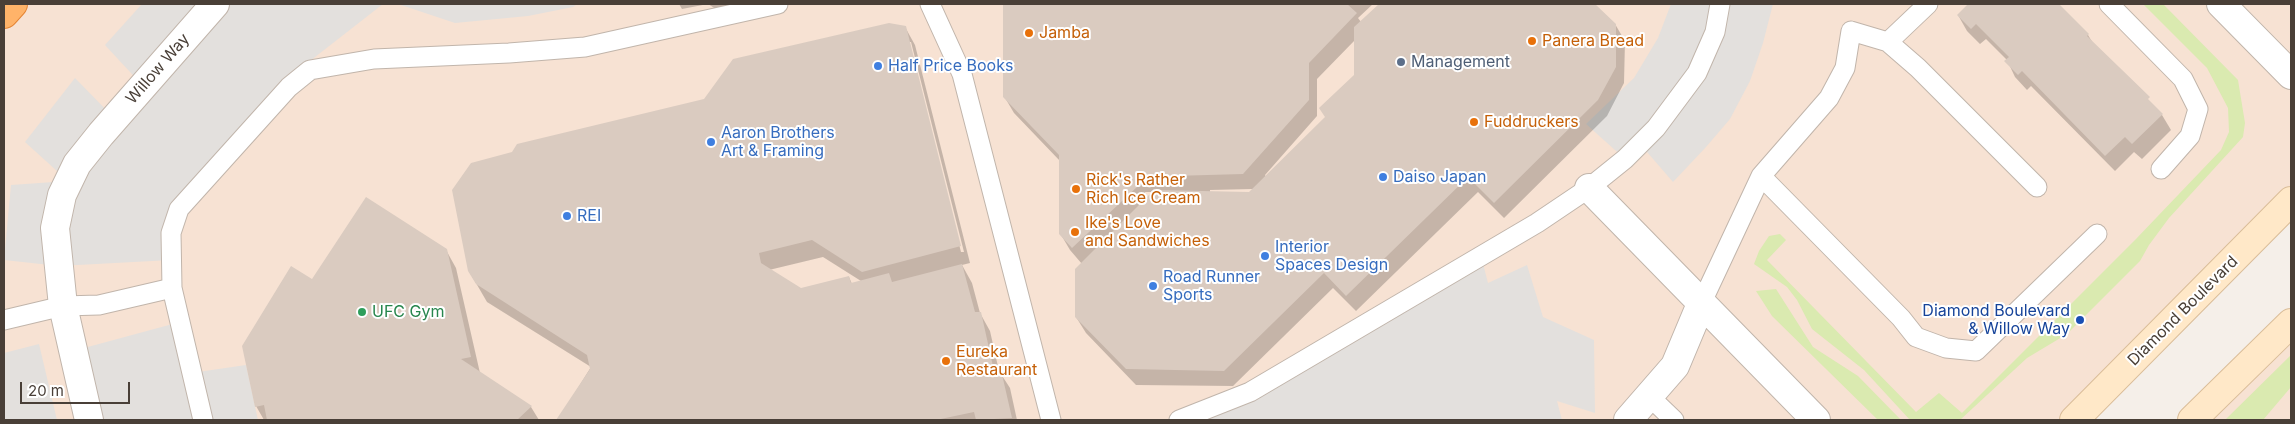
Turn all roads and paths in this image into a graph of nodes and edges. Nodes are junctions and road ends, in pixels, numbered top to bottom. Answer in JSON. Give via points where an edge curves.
{"nodes":[{"id":1,"x":13,"y":4,"type":"edge"},
{"id":2,"x":214,"y":4,"type":"edge"},
{"id":3,"x":778,"y":4,"type":"edge"},
{"id":4,"x":930,"y":4,"type":"edge"},
{"id":5,"x":1720,"y":4,"type":"edge"},
{"id":6,"x":1928,"y":4,"type":"edge"},
{"id":7,"x":2109,"y":4,"type":"edge"},
{"id":8,"x":2221,"y":4,"type":"edge"},
{"id":9,"x":4,"y":14,"type":"edge"},
{"id":10,"x":1888,"y":42,"type":"junction"},
{"id":11,"x":2291,"y":75,"type":"edge"},
{"id":12,"x":2161,"y":169,"type":"dead end"},
{"id":13,"x":1761,"y":176,"type":"junction"},
{"id":14,"x":2037,"y":187,"type":"dead end"},
{"id":15,"x":1589,"y":188,"type":"junction"},
{"id":16,"x":2291,"y":201,"type":"edge"},
{"id":17,"x":2097,"y":234,"type":"dead end"},
{"id":18,"x":172,"y":288,"type":"junction"},
{"id":19,"x":1701,"y":304,"type":"junction"},
{"id":20,"x":63,"y":306,"type":"junction"},
{"id":21,"x":4,"y":320,"type":"edge"},
{"id":22,"x":2291,"y":322,"type":"edge"},
{"id":23,"x":1650,"y":397,"type":"junction"},
{"id":24,"x":89,"y":420,"type":"edge"},
{"id":25,"x":202,"y":420,"type":"edge"},
{"id":26,"x":1051,"y":420,"type":"edge"},
{"id":27,"x":1179,"y":420,"type":"edge"},
{"id":28,"x":1628,"y":420,"type":"edge"},
{"id":29,"x":1674,"y":420,"type":"edge"},
{"id":30,"x":1816,"y":420,"type":"edge"},
{"id":31,"x":2074,"y":420,"type":"edge"},
{"id":32,"x":2192,"y":420,"type":"edge"}],
"edges":[{"from":1,"to":9,"type":"highway"},
{"from":2,"to":20,"type":"street","name":"Willow Way","via":[[77,164],[62,195],[55,228]]},
{"from":3,"to":18,"type":"lane","via":[[585,47],[374,60],[310,70],[289,87],[179,209],[170,233]]},
{"from":4,"to":26,"type":"lane","via":[[962,74]]},
{"from":5,"to":15,"type":"lane","via":[[1715,32],[1697,73],[1656,128]]},
{"from":6,"to":10,"type":"lane"},
{"from":7,"to":12,"type":"lane","via":[[2183,79],[2198,109],[2190,136]]},
{"from":8,"to":11,"type":"street"},
{"from":10,"to":13,"type":"lane","via":[[1851,31],[1845,68],[1829,98]]},
{"from":10,"to":14,"type":"lane"},
{"from":13,"to":17,"type":"lane","via":[[1916,337],[1946,348],[1976,351]]},
{"from":13,"to":19,"type":"lane"},
{"from":15,"to":19,"type":"street"},
{"from":15,"to":27,"type":"lane","via":[[1537,223],[1250,392]]},
{"from":16,"to":31,"type":"main road","name":"Diamond Boulevard"},
{"from":18,"to":20,"type":"lane","via":[[99,305]]},
{"from":18,"to":25,"type":"lane"},
{"from":19,"to":23,"type":"street","via":[[1675,366]]},
{"from":19,"to":30,"type":"street"},
{"from":20,"to":21,"type":"lane"},
{"from":20,"to":24,"type":"street","name":"Willow Way"},
{"from":22,"to":32,"type":"main road"},
{"from":23,"to":28,"type":"street"},
{"from":23,"to":29,"type":"lane"}]}
